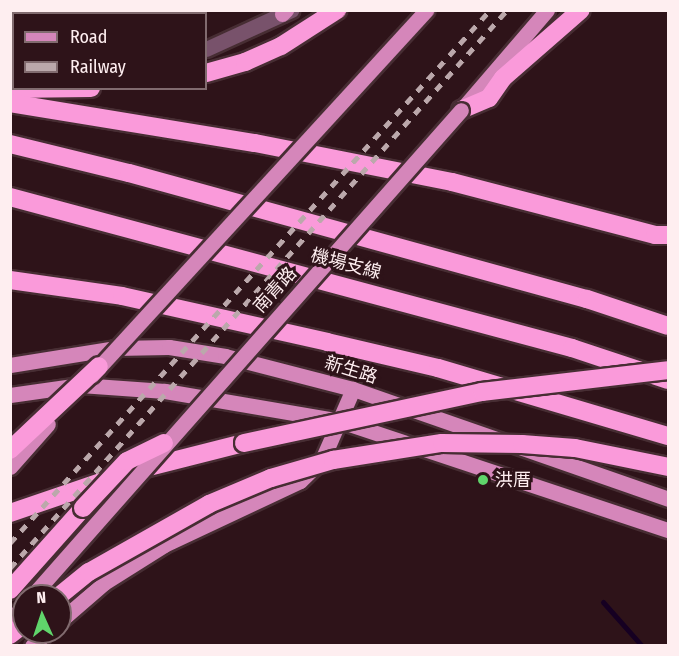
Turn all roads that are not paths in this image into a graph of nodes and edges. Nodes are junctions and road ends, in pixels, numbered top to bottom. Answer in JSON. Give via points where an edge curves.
{"nodes":[{"id":1,"x":337,"y":10,"type":"edge"},
{"id":2,"x":427,"y":10,"type":"edge"},
{"id":3,"x":547,"y":10,"type":"edge"},
{"id":4,"x":581,"y":10,"type":"edge"},
{"id":5,"x":286,"y":12,"type":"edge"},
{"id":6,"x":207,"y":49,"type":"edge"},
{"id":7,"x":207,"y":73,"type":"edge"},
{"id":8,"x":10,"y":103,"type":"edge"},
{"id":9,"x":461,"y":110,"type":"junction"},
{"id":10,"x":10,"y":144,"type":"edge"},
{"id":11,"x":10,"y":197,"type":"edge"},
{"id":12,"x":669,"y":235,"type":"edge"},
{"id":13,"x":10,"y":280,"type":"edge"},
{"id":14,"x":669,"y":326,"type":"edge"},
{"id":15,"x":10,"y":365,"type":"edge"},
{"id":16,"x":99,"y":366,"type":"junction"},
{"id":17,"x":669,"y":370,"type":"edge"},
{"id":18,"x":669,"y":380,"type":"edge"},
{"id":19,"x":353,"y":389,"type":"junction"},
{"id":20,"x":10,"y":395,"type":"edge"},
{"id":21,"x":340,"y":421,"type":"junction"},
{"id":22,"x":669,"y":436,"type":"edge"},
{"id":23,"x":164,"y":443,"type":"junction"},
{"id":24,"x":10,"y":450,"type":"edge"},
{"id":25,"x":10,"y":467,"type":"edge"},
{"id":26,"x":669,"y":467,"type":"edge"},
{"id":27,"x":669,"y":499,"type":"edge"},
{"id":28,"x":10,"y":513,"type":"edge"},
{"id":29,"x":669,"y":530,"type":"edge"},
{"id":30,"x":42,"y":584,"type":"edge"},
{"id":31,"x":72,"y":586,"type":"edge"},
{"id":32,"x":10,"y":590,"type":"edge"},
{"id":33,"x":72,"y":611,"type":"edge"}],
"edges":[{"from":1,"to":7,"type":"highway","via":[[272,50]]},
{"from":2,"to":16,"type":"main road","bridge":true},
{"from":3,"to":9,"type":"main road","name":"南青路"},
{"from":4,"to":9,"type":"highway","via":[[503,78],[489,98]]},
{"from":5,"to":6,"type":"street"},
{"from":8,"to":12,"type":"highway","via":[[255,143],[452,182]]},
{"from":9,"to":23,"type":"main road","name":"南青路","bridge":true},
{"from":10,"to":14,"type":"highway","name":"機場支線","via":[[175,185],[587,299]]},
{"from":11,"to":18,"type":"highway","name":"機場支線","via":[[572,348]]},
{"from":13,"to":22,"type":"highway","via":[[122,296],[338,345],[438,369]]},
{"from":15,"to":19,"type":"main road","name":"新生路","via":[[78,351],[169,347],[225,356]]},
{"from":16,"to":24,"type":"highway","bridge":true},
{"from":16,"to":25,"type":"main road","bridge":true},
{"from":17,"to":28,"type":"highway","bridge":true,"via":[[482,392],[244,443],[133,471]]},
{"from":19,"to":21,"type":"main road"},
{"from":19,"to":27,"type":"main road","name":"新生路"},
{"from":20,"to":21,"type":"main road","via":[[80,386],[165,391]]},
{"from":21,"to":29,"type":"main road"},
{"from":21,"to":33,"type":"main road","via":[[322,460],[300,481],[164,545],[104,583]]},
{"from":23,"to":30,"type":"main road","name":"南青路","bridge":true},
{"from":23,"to":32,"type":"highway","bridge":true,"via":[[127,461]]},
{"from":26,"to":31,"type":"highway","bridge":true,"via":[[575,448],[522,444],[442,443],[333,460],[271,478],[209,504]]}]}
